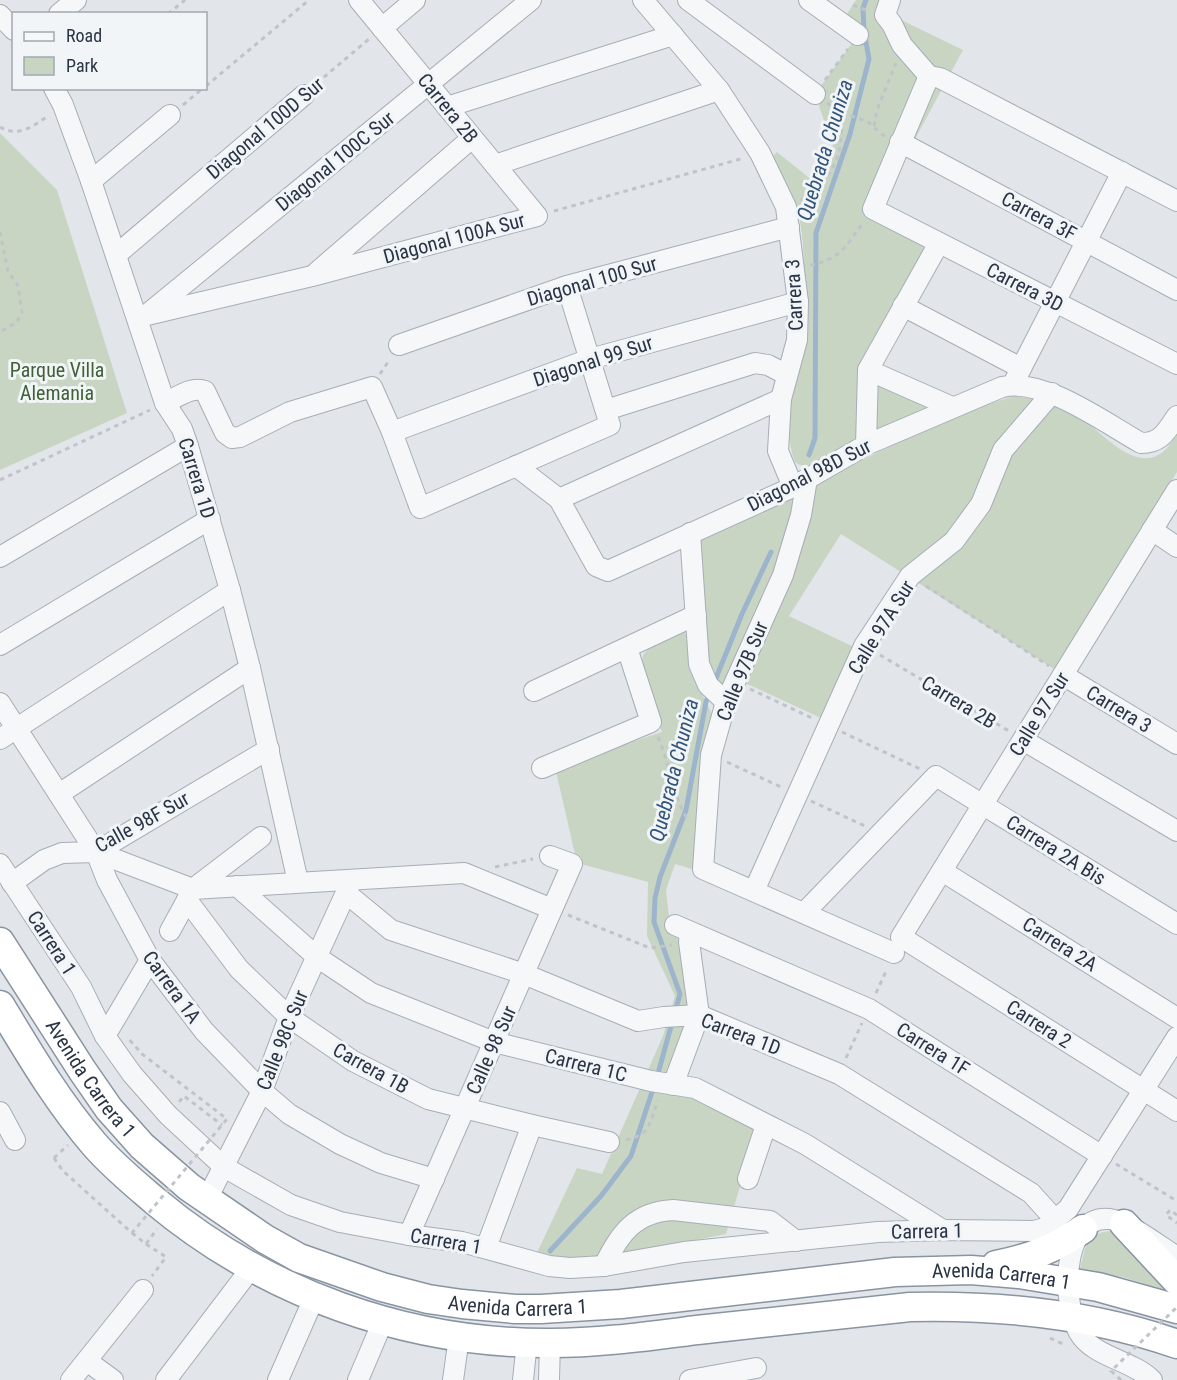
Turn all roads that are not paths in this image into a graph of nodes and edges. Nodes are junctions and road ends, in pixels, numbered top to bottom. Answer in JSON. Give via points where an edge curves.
{"nodes":[{"id":1,"x":76,"y":0,"type":"edge"},
{"id":2,"x":359,"y":0,"type":"edge"},
{"id":3,"x":415,"y":0,"type":"edge"},
{"id":4,"x":531,"y":0,"type":"edge"},
{"id":5,"x":643,"y":0,"type":"edge"},
{"id":6,"x":688,"y":0,"type":"edge"},
{"id":7,"x":809,"y":0,"type":"edge"},
{"id":8,"x":890,"y":0,"type":"edge"},
{"id":9,"x":61,"y":12,"type":"edge"},
{"id":10,"x":0,"y":15,"type":"edge"},
{"id":11,"x":12,"y":28,"type":"edge"},
{"id":12,"x":382,"y":28,"type":"junction"},
{"id":13,"x":673,"y":34,"type":"junction"},
{"id":14,"x":858,"y":35,"type":"road end"},
{"id":15,"x":935,"y":77,"type":"junction"},
{"id":16,"x":428,"y":84,"type":"junction"},
{"id":17,"x":720,"y":90,"type":"junction"},
{"id":18,"x":814,"y":94,"type":"road end"},
{"id":19,"x":62,"y":95,"type":"edge"},
{"id":20,"x":304,"y":95,"type":"road end"},
{"id":21,"x":447,"y":106,"type":"junction"},
{"id":22,"x":170,"y":115,"type":"road end"},
{"id":23,"x":472,"y":138,"type":"junction"},
{"id":24,"x":900,"y":142,"type":"junction"},
{"id":25,"x":495,"y":165,"type":"junction"},
{"id":26,"x":1122,"y":172,"type":"junction"},
{"id":27,"x":91,"y":181,"type":"junction"},
{"id":28,"x":1177,"y":201,"type":"edge"},
{"id":29,"x":537,"y":216,"type":"joint"},
{"id":30,"x":789,"y":227,"type":"junction"},
{"id":31,"x":1086,"y":241,"type":"junction"},
{"id":32,"x":939,"y":243,"type":"junction"},
{"id":33,"x":116,"y":255,"type":"junction"},
{"id":34,"x":312,"y":276,"type":"junction"},
{"id":35,"x":567,"y":286,"type":"junction"},
{"id":36,"x":1177,"y":290,"type":"edge"},
{"id":37,"x":798,"y":302,"type":"junction"},
{"id":38,"x":1055,"y":302,"type":"junction"},
{"id":39,"x":903,"y":306,"type":"junction"},
{"id":40,"x":142,"y":318,"type":"junction"},
{"id":41,"x":399,"y":345,"type":"road end"},
{"id":42,"x":590,"y":359,"type":"junction"},
{"id":43,"x":1177,"y":364,"type":"edge"},
{"id":44,"x":868,"y":370,"type":"junction"},
{"id":45,"x":787,"y":375,"type":"junction"},
{"id":46,"x":1017,"y":376,"type":"junction"},
{"id":47,"x":1052,"y":393,"type":"junction"},
{"id":48,"x":781,"y":399,"type":"junction"},
{"id":49,"x":165,"y":403,"type":"junction"},
{"id":50,"x":952,"y":407,"type":"junction"},
{"id":51,"x":1177,"y":416,"type":"edge"},
{"id":52,"x":608,"y":417,"type":"junction"},
{"id":53,"x":392,"y":432,"type":"junction"},
{"id":54,"x":866,"y":445,"type":"junction"},
{"id":55,"x":188,"y":446,"type":"junction"},
{"id":56,"x":516,"y":466,"type":"junction"},
{"id":57,"x":800,"y":483,"type":"junction"},
{"id":58,"x":1177,"y":490,"type":"edge"},
{"id":59,"x":559,"y":499,"type":"junction"},
{"id":60,"x":210,"y":519,"type":"junction"},
{"id":61,"x":1152,"y":530,"type":"junction"},
{"id":62,"x":690,"y":533,"type":"junction"},
{"id":63,"x":1177,"y":547,"type":"edge"},
{"id":64,"x":0,"y":557,"type":"edge"},
{"id":65,"x":230,"y":590,"type":"junction"},
{"id":66,"x":696,"y":615,"type":"junction"},
{"id":67,"x":0,"y":645,"type":"edge"},
{"id":68,"x":627,"y":648,"type":"junction"},
{"id":69,"x":250,"y":668,"type":"junction"},
{"id":70,"x":1063,"y":675,"type":"junction"},
{"id":71,"x":534,"y":691,"type":"dead end"},
{"id":72,"x":717,"y":694,"type":"junction"},
{"id":73,"x":0,"y":703,"type":"edge"},
{"id":74,"x":8,"y":734,"type":"edge"},
{"id":75,"x":1023,"y":740,"type":"junction"},
{"id":76,"x":1177,"y":744,"type":"edge"},
{"id":77,"x":269,"y":749,"type":"junction"},
{"id":78,"x":542,"y":768,"type":"dead end"},
{"id":79,"x":58,"y":794,"type":"junction"},
{"id":80,"x":983,"y":805,"type":"junction"},
{"id":81,"x":1177,"y":831,"type":"edge"},
{"id":82,"x":261,"y":837,"type":"dead end"},
{"id":83,"x":96,"y":852,"type":"junction"},
{"id":84,"x":550,"y":856,"type":"road end"},
{"id":85,"x":0,"y":864,"type":"edge"},
{"id":86,"x":704,"y":869,"type":"joint"},
{"id":87,"x":942,"y":871,"type":"junction"},
{"id":88,"x":298,"y":882,"type":"junction"},
{"id":89,"x":12,"y":883,"type":"junction"},
{"id":90,"x":237,"y":886,"type":"junction"},
{"id":91,"x":349,"y":886,"type":"junction"},
{"id":92,"x":754,"y":891,"type":"junction"},
{"id":93,"x":190,"y":895,"type":"junction"},
{"id":94,"x":552,"y":909,"type":"junction"},
{"id":95,"x":804,"y":913,"type":"junction"},
{"id":96,"x":1177,"y":924,"type":"edge"},
{"id":97,"x":170,"y":931,"type":"dead end"},
{"id":98,"x":0,"y":942,"type":"edge"},
{"id":99,"x":898,"y":945,"type":"junction"},
{"id":100,"x":316,"y":957,"type":"junction"},
{"id":101,"x":150,"y":960,"type":"junction"},
{"id":102,"x":524,"y":974,"type":"junction"},
{"id":103,"x":0,"y":1005,"type":"edge"},
{"id":104,"x":692,"y":1015,"type":"junction"},
{"id":105,"x":289,"y":1017,"type":"junction"},
{"id":106,"x":1177,"y":1018,"type":"edge"},
{"id":107,"x":105,"y":1036,"type":"junction"},
{"id":108,"x":1177,"y":1037,"type":"edge"},
{"id":109,"x":494,"y":1042,"type":"junction"},
{"id":110,"x":662,"y":1083,"type":"junction"},
{"id":111,"x":1143,"y":1090,"type":"junction"},
{"id":112,"x":262,"y":1091,"type":"junction"},
{"id":113,"x":465,"y":1108,"type":"junction"},
{"id":114,"x":1177,"y":1111,"type":"edge"},
{"id":115,"x":0,"y":1112,"type":"edge"},
{"id":116,"x":532,"y":1125,"type":"junction"},
{"id":117,"x":766,"y":1125,"type":"junction"},
{"id":118,"x":15,"y":1140,"type":"dead end"},
{"id":119,"x":618,"y":1141,"type":"road end"},
{"id":120,"x":1102,"y":1156,"type":"junction"},
{"id":121,"x":224,"y":1167,"type":"junction"},
{"id":122,"x":434,"y":1179,"type":"junction"},
{"id":123,"x":748,"y":1179,"type":"dead end"},
{"id":124,"x":207,"y":1198,"type":"junction"},
{"id":125,"x":1124,"y":1224,"type":"junction"},
{"id":126,"x":943,"y":1230,"type":"junction"},
{"id":127,"x":1066,"y":1231,"type":"junction"},
{"id":128,"x":410,"y":1235,"type":"junction"},
{"id":129,"x":796,"y":1241,"type":"junction"},
{"id":130,"x":486,"y":1248,"type":"junction"},
{"id":131,"x":1177,"y":1257,"type":"edge"},
{"id":132,"x":604,"y":1266,"type":"junction"},
{"id":133,"x":252,"y":1267,"type":"junction"},
{"id":134,"x":971,"y":1270,"type":"junction"},
{"id":135,"x":1067,"y":1281,"type":"junction"},
{"id":136,"x":1177,"y":1281,"type":"edge"},
{"id":137,"x":143,"y":1290,"type":"road end"},
{"id":138,"x":314,"y":1298,"type":"junction"},
{"id":139,"x":1177,"y":1308,"type":"edge"},
{"id":140,"x":1074,"y":1318,"type":"junction"},
{"id":141,"x":383,"y":1321,"type":"junction"},
{"id":142,"x":459,"y":1337,"type":"junction"},
{"id":143,"x":539,"y":1343,"type":"junction"},
{"id":144,"x":1177,"y":1344,"type":"edge"},
{"id":145,"x":87,"y":1360,"type":"junction"},
{"id":146,"x":756,"y":1368,"type":"dead end"},
{"id":147,"x":365,"y":1371,"type":"edge"},
{"id":148,"x":713,"y":1378,"type":"edge"},
{"id":149,"x":1152,"y":1379,"type":"edge"},
{"id":150,"x":71,"y":1380,"type":"edge"},
{"id":151,"x":113,"y":1380,"type":"edge"},
{"id":152,"x":166,"y":1380,"type":"edge"},
{"id":153,"x":278,"y":1380,"type":"edge"},
{"id":154,"x":358,"y":1380,"type":"edge"},
{"id":155,"x":453,"y":1380,"type":"edge"},
{"id":156,"x":523,"y":1380,"type":"edge"},
{"id":157,"x":549,"y":1380,"type":"edge"},
{"id":158,"x":690,"y":1380,"type":"edge"}],
"edges":[{"from":1,"to":9,"type":"street"},
{"from":2,"to":12,"type":"street","name":"Carrera 2B"},
{"from":3,"to":12,"type":"street"},
{"from":4,"to":16,"type":"street","name":"Diagonal 100C Sur"},
{"from":5,"to":13,"type":"street","name":"Carrera 3"},
{"from":6,"to":18,"type":"street"},
{"from":7,"to":14,"type":"street"},
{"from":8,"to":15,"type":"street","via":[[885,15],[902,45]]},
{"from":10,"to":11,"type":"street"},
{"from":12,"to":16,"type":"street","name":"Carrera 2B"},
{"from":13,"to":17,"type":"street","name":"Carrera 3"},
{"from":13,"to":21,"type":"street"},
{"from":15,"to":24,"type":"street"},
{"from":15,"to":26,"type":"street"},
{"from":16,"to":21,"type":"street","name":"Carrera 2B"},
{"from":16,"to":40,"type":"street","name":"Diagonal 100C Sur"},
{"from":17,"to":25,"type":"street"},
{"from":17,"to":30,"type":"street","name":"Carrera 3","via":[[760,153],[786,207]]},
{"from":19,"to":27,"type":"street","name":"Carrera 1D"},
{"from":20,"to":33,"type":"street","name":"Diagonal 100D Sur"},
{"from":21,"to":23,"type":"street","name":"Carrera 2B"},
{"from":22,"to":27,"type":"street"},
{"from":23,"to":25,"type":"street","name":"Carrera 2B"},
{"from":23,"to":34,"type":"street"},
{"from":24,"to":31,"type":"street","name":"Carrera 3F"},
{"from":24,"to":32,"type":"street","name":"Carrera 3D","via":[[873,209]]},
{"from":25,"to":29,"type":"street","name":"Carrera 2B"},
{"from":26,"to":28,"type":"street"},
{"from":26,"to":31,"type":"street"},
{"from":27,"to":33,"type":"street","name":"Carrera 1D"},
{"from":29,"to":34,"type":"street","name":"Diagonal 100A Sur"},
{"from":30,"to":35,"type":"street","name":"Diagonal 100 Sur"},
{"from":30,"to":37,"type":"street","name":"Carrera 3"},
{"from":31,"to":36,"type":"street","name":"Carrera 3F"},
{"from":31,"to":38,"type":"street"},
{"from":32,"to":38,"type":"street","name":"Carrera 3D"},
{"from":32,"to":39,"type":"street"},
{"from":33,"to":40,"type":"street","name":"Carrera 1D"},
{"from":34,"to":40,"type":"street","name":"Diagonal 100A Sur"},
{"from":35,"to":41,"type":"street","name":"Diagonal 100 Sur"},
{"from":35,"to":42,"type":"street"},
{"from":37,"to":42,"type":"street","name":"Diagonal 99 Sur"},
{"from":37,"to":45,"type":"street","name":"Carrera 3","via":[[797,340]]},
{"from":38,"to":43,"type":"street","name":"Carrera 3D"},
{"from":38,"to":46,"type":"street"},
{"from":39,"to":44,"type":"street"},
{"from":39,"to":46,"type":"street"},
{"from":40,"to":49,"type":"street","name":"Carrera 1D"},
{"from":42,"to":52,"type":"street"},
{"from":42,"to":53,"type":"street","name":"Diagonal 99 Sur"},
{"from":44,"to":50,"type":"street"},
{"from":44,"to":54,"type":"street"},
{"from":45,"to":48,"type":"street","name":"Carrera 3"},
{"from":45,"to":52,"type":"street","via":[[755,363]]},
{"from":46,"to":47,"type":"street"},
{"from":46,"to":50,"type":"street","name":"Diagonal 98D Sur"},
{"from":47,"to":51,"type":"street","via":[[1141,442],[1152,443],[1161,438]]},
{"from":47,"to":92,"type":"street","name":"Calle 97A Sur","via":[[1003,450],[981,504],[954,541],[910,576],[864,646]]},
{"from":48,"to":57,"type":"street","name":"Carrera 3","via":[[778,451]]},
{"from":48,"to":59,"type":"street"},
{"from":49,"to":53,"type":"street","via":[[192,390],[205,391],[225,433],[232,438],[290,412],[372,387]]},
{"from":49,"to":55,"type":"street","name":"Carrera 1D"},
{"from":50,"to":54,"type":"street","name":"Diagonal 98D Sur"},
{"from":52,"to":56,"type":"street"},
{"from":53,"to":56,"type":"street","via":[[420,508]]},
{"from":54,"to":57,"type":"street","name":"Diagonal 98D Sur"},
{"from":55,"to":60,"type":"street","name":"Carrera 1D"},
{"from":55,"to":64,"type":"street"},
{"from":56,"to":59,"type":"street"},
{"from":57,"to":62,"type":"street","name":"Diagonal 98D Sur"},
{"from":57,"to":72,"type":"street","name":"Calle 97B Sur","via":[[801,515],[783,575]]},
{"from":58,"to":61,"type":"street","name":"Calle 97 Sur"},
{"from":59,"to":62,"type":"street","name":"Diagonal 98D Sur","via":[[596,566],[608,571]]},
{"from":60,"to":65,"type":"street","name":"Carrera 1D"},
{"from":60,"to":67,"type":"street"},
{"from":61,"to":63,"type":"street"},
{"from":61,"to":70,"type":"street","name":"Calle 97 Sur"},
{"from":62,"to":66,"type":"street"},
{"from":65,"to":69,"type":"street","name":"Carrera 1D"},
{"from":65,"to":74,"type":"street"},
{"from":66,"to":68,"type":"street"},
{"from":66,"to":72,"type":"street","via":[[699,663]]},
{"from":68,"to":71,"type":"street"},
{"from":68,"to":78,"type":"street","via":[[651,722]]},
{"from":69,"to":77,"type":"street","name":"Carrera 1D"},
{"from":69,"to":79,"type":"street"},
{"from":70,"to":75,"type":"street","name":"Calle 97 Sur"},
{"from":70,"to":76,"type":"street","name":"Carrera 3"},
{"from":72,"to":86,"type":"street","name":"Calle 97B Sur"},
{"from":73,"to":74,"type":"street","name":"Carrera 1A"},
{"from":74,"to":79,"type":"street","name":"Carrera 1A"},
{"from":75,"to":80,"type":"street","name":"Calle 97 Sur"},
{"from":75,"to":81,"type":"street"},
{"from":77,"to":83,"type":"street","name":"Calle 98F Sur"},
{"from":77,"to":88,"type":"street","name":"Carrera 1D"},
{"from":79,"to":83,"type":"street","name":"Carrera 1A"},
{"from":80,"to":87,"type":"street","name":"Calle 97 Sur"},
{"from":80,"to":95,"type":"street","name":"Carrera 2A Bis","via":[[936,776]]},
{"from":80,"to":96,"type":"street","name":"Carrera 2A Bis"},
{"from":82,"to":93,"type":"street"},
{"from":83,"to":89,"type":"street","name":"Calle 98F Sur","via":[[62,853],[44,860]]},
{"from":83,"to":93,"type":"street"},
{"from":83,"to":101,"type":"street","name":"Carrera 1A"},
{"from":84,"to":94,"type":"street","name":"Calle 98 Sur","via":[[572,864]]},
{"from":85,"to":89,"type":"street","name":"Carrera 1"},
{"from":86,"to":92,"type":"street","name":"Carrera 2"},
{"from":87,"to":99,"type":"street","name":"Calle 97 Sur"},
{"from":87,"to":106,"type":"street","name":"Carrera 2A"},
{"from":88,"to":90,"type":"street"},
{"from":88,"to":91,"type":"street"},
{"from":89,"to":107,"type":"street","name":"Carrera 1","via":[[81,987]]},
{"from":90,"to":93,"type":"street"},
{"from":90,"to":100,"type":"street","name":"Carrera 1C"},
{"from":91,"to":94,"type":"street","via":[[464,873]]},
{"from":91,"to":100,"type":"street","name":"Calle 98C Sur"},
{"from":91,"to":102,"type":"street","name":"Carrera 1D","via":[[391,930]]},
{"from":92,"to":95,"type":"street","name":"Carrera 2"},
{"from":93,"to":97,"type":"street"},
{"from":93,"to":105,"type":"street","name":"Carrera 1B","via":[[239,969]]},
{"from":94,"to":102,"type":"street","name":"Calle 98 Sur"},
{"from":95,"to":99,"type":"street","name":"Carrera 2"},
{"from":98,"to":124,"type":"highway","name":"Avenida Carrera 1","via":[[109,1109],[142,1146]]},
{"from":99,"to":111,"type":"street","name":"Carrera 2"},
{"from":100,"to":105,"type":"street","name":"Calle 98C Sur"},
{"from":100,"to":109,"type":"street","name":"Carrera 1C","via":[[371,993]]},
{"from":101,"to":107,"type":"street"},
{"from":101,"to":112,"type":"street","name":"Carrera 1A","via":[[204,1031]]},
{"from":102,"to":104,"type":"street","name":"Carrera 1D","via":[[638,1021]]},
{"from":102,"to":109,"type":"street","name":"Calle 98 Sur"},
{"from":103,"to":133,"type":"highway","name":"Avenida Carrera 1","via":[[47,1082],[95,1146],[166,1210]]},
{"from":104,"to":110,"type":"street"},
{"from":104,"to":120,"type":"street","name":"Carrera 1F","via":[[689,942],[683,928],[869,1009]]},
{"from":104,"to":127,"type":"street","name":"Carrera 1D","via":[[839,1074],[1031,1193]]},
{"from":105,"to":112,"type":"street","name":"Calle 98C Sur"},
{"from":105,"to":113,"type":"street","name":"Carrera 1B","via":[[352,1061],[428,1099]]},
{"from":107,"to":121,"type":"street","name":"Carrera 1","via":[[168,1115]]},
{"from":108,"to":111,"type":"street"},
{"from":109,"to":110,"type":"street","name":"Carrera 1C"},
{"from":109,"to":113,"type":"street","name":"Calle 98 Sur"},
{"from":110,"to":117,"type":"street","name":"Carrera 1C","via":[[695,1088]]},
{"from":111,"to":114,"type":"street","name":"Carrera 2"},
{"from":111,"to":120,"type":"street"},
{"from":112,"to":121,"type":"street","name":"Calle 98C Sur"},
{"from":112,"to":122,"type":"street","name":"Carrera 1A","via":[[289,1114],[340,1144],[381,1163]]},
{"from":113,"to":116,"type":"street","name":"Carrera 1B"},
{"from":113,"to":122,"type":"street","name":"Calle 98 Sur"},
{"from":115,"to":118,"type":"street"},
{"from":116,"to":119,"type":"street","name":"Carrera 1B"},
{"from":116,"to":130,"type":"street"},
{"from":117,"to":123,"type":"street"},
{"from":117,"to":126,"type":"street","name":"Carrera 1C","via":[[805,1144]]},
{"from":120,"to":127,"type":"street","via":[[1068,1209]]},
{"from":121,"to":124,"type":"street","name":"Calle 98C Sur"},
{"from":121,"to":128,"type":"street","name":"Carrera 1","via":[[291,1205],[340,1222]]},
{"from":122,"to":128,"type":"street","name":"Calle 98 Sur"},
{"from":124,"to":134,"type":"highway","name":"Avenida Carrera 1","via":[[265,1239],[327,1269],[428,1299],[515,1309],[621,1304],[895,1272]]},
{"from":125,"to":127,"type":"street","name":"Carrera 1","via":[[1097,1220]]},
{"from":125,"to":131,"type":"street"},
{"from":125,"to":136,"type":"highway"},
{"from":126,"to":127,"type":"street","name":"Carrera 1"},
{"from":126,"to":129,"type":"street","name":"Carrera 1"},
{"from":127,"to":134,"type":"highway","via":[[1031,1257]]},
{"from":127,"to":135,"type":"street","via":[[1077,1238]]},
{"from":128,"to":130,"type":"street","name":"Carrera 1"},
{"from":129,"to":132,"type":"street","name":"Carrera 1","via":[[684,1252]]},
{"from":129,"to":132,"type":"street","via":[[770,1221],[657,1211],[643,1216],[615,1243]]},
{"from":130,"to":132,"type":"street","name":"Carrera 1","via":[[549,1266]]},
{"from":133,"to":138,"type":"highway","name":"Avenida Carrera 1"},
{"from":133,"to":152,"type":"street"},
{"from":134,"to":135,"type":"highway","name":"Avenida Carrera 1"},
{"from":135,"to":139,"type":"highway","name":"Avenida Carrera 1"},
{"from":135,"to":140,"type":"street"},
{"from":137,"to":145,"type":"street"},
{"from":138,"to":141,"type":"highway","name":"Avenida Carrera 1"},
{"from":138,"to":153,"type":"street"},
{"from":140,"to":143,"type":"highway","name":"Avenida Carrera 1","via":[[971,1307],[910,1306],[624,1338]]},
{"from":140,"to":144,"type":"highway","name":"Avenida Carrera 1"},
{"from":140,"to":149,"type":"street","via":[[1091,1345]]},
{"from":141,"to":142,"type":"highway","name":"Avenida Carrera 1"},
{"from":141,"to":147,"type":"street"},
{"from":142,"to":143,"type":"highway","name":"Avenida Carrera 1"},
{"from":142,"to":155,"type":"street"},
{"from":143,"to":156,"type":"street"},
{"from":143,"to":157,"type":"street"},
{"from":145,"to":150,"type":"street"},
{"from":145,"to":151,"type":"street"},
{"from":146,"to":148,"type":"street"},
{"from":147,"to":154,"type":"street"},
{"from":148,"to":158,"type":"street"}]}
